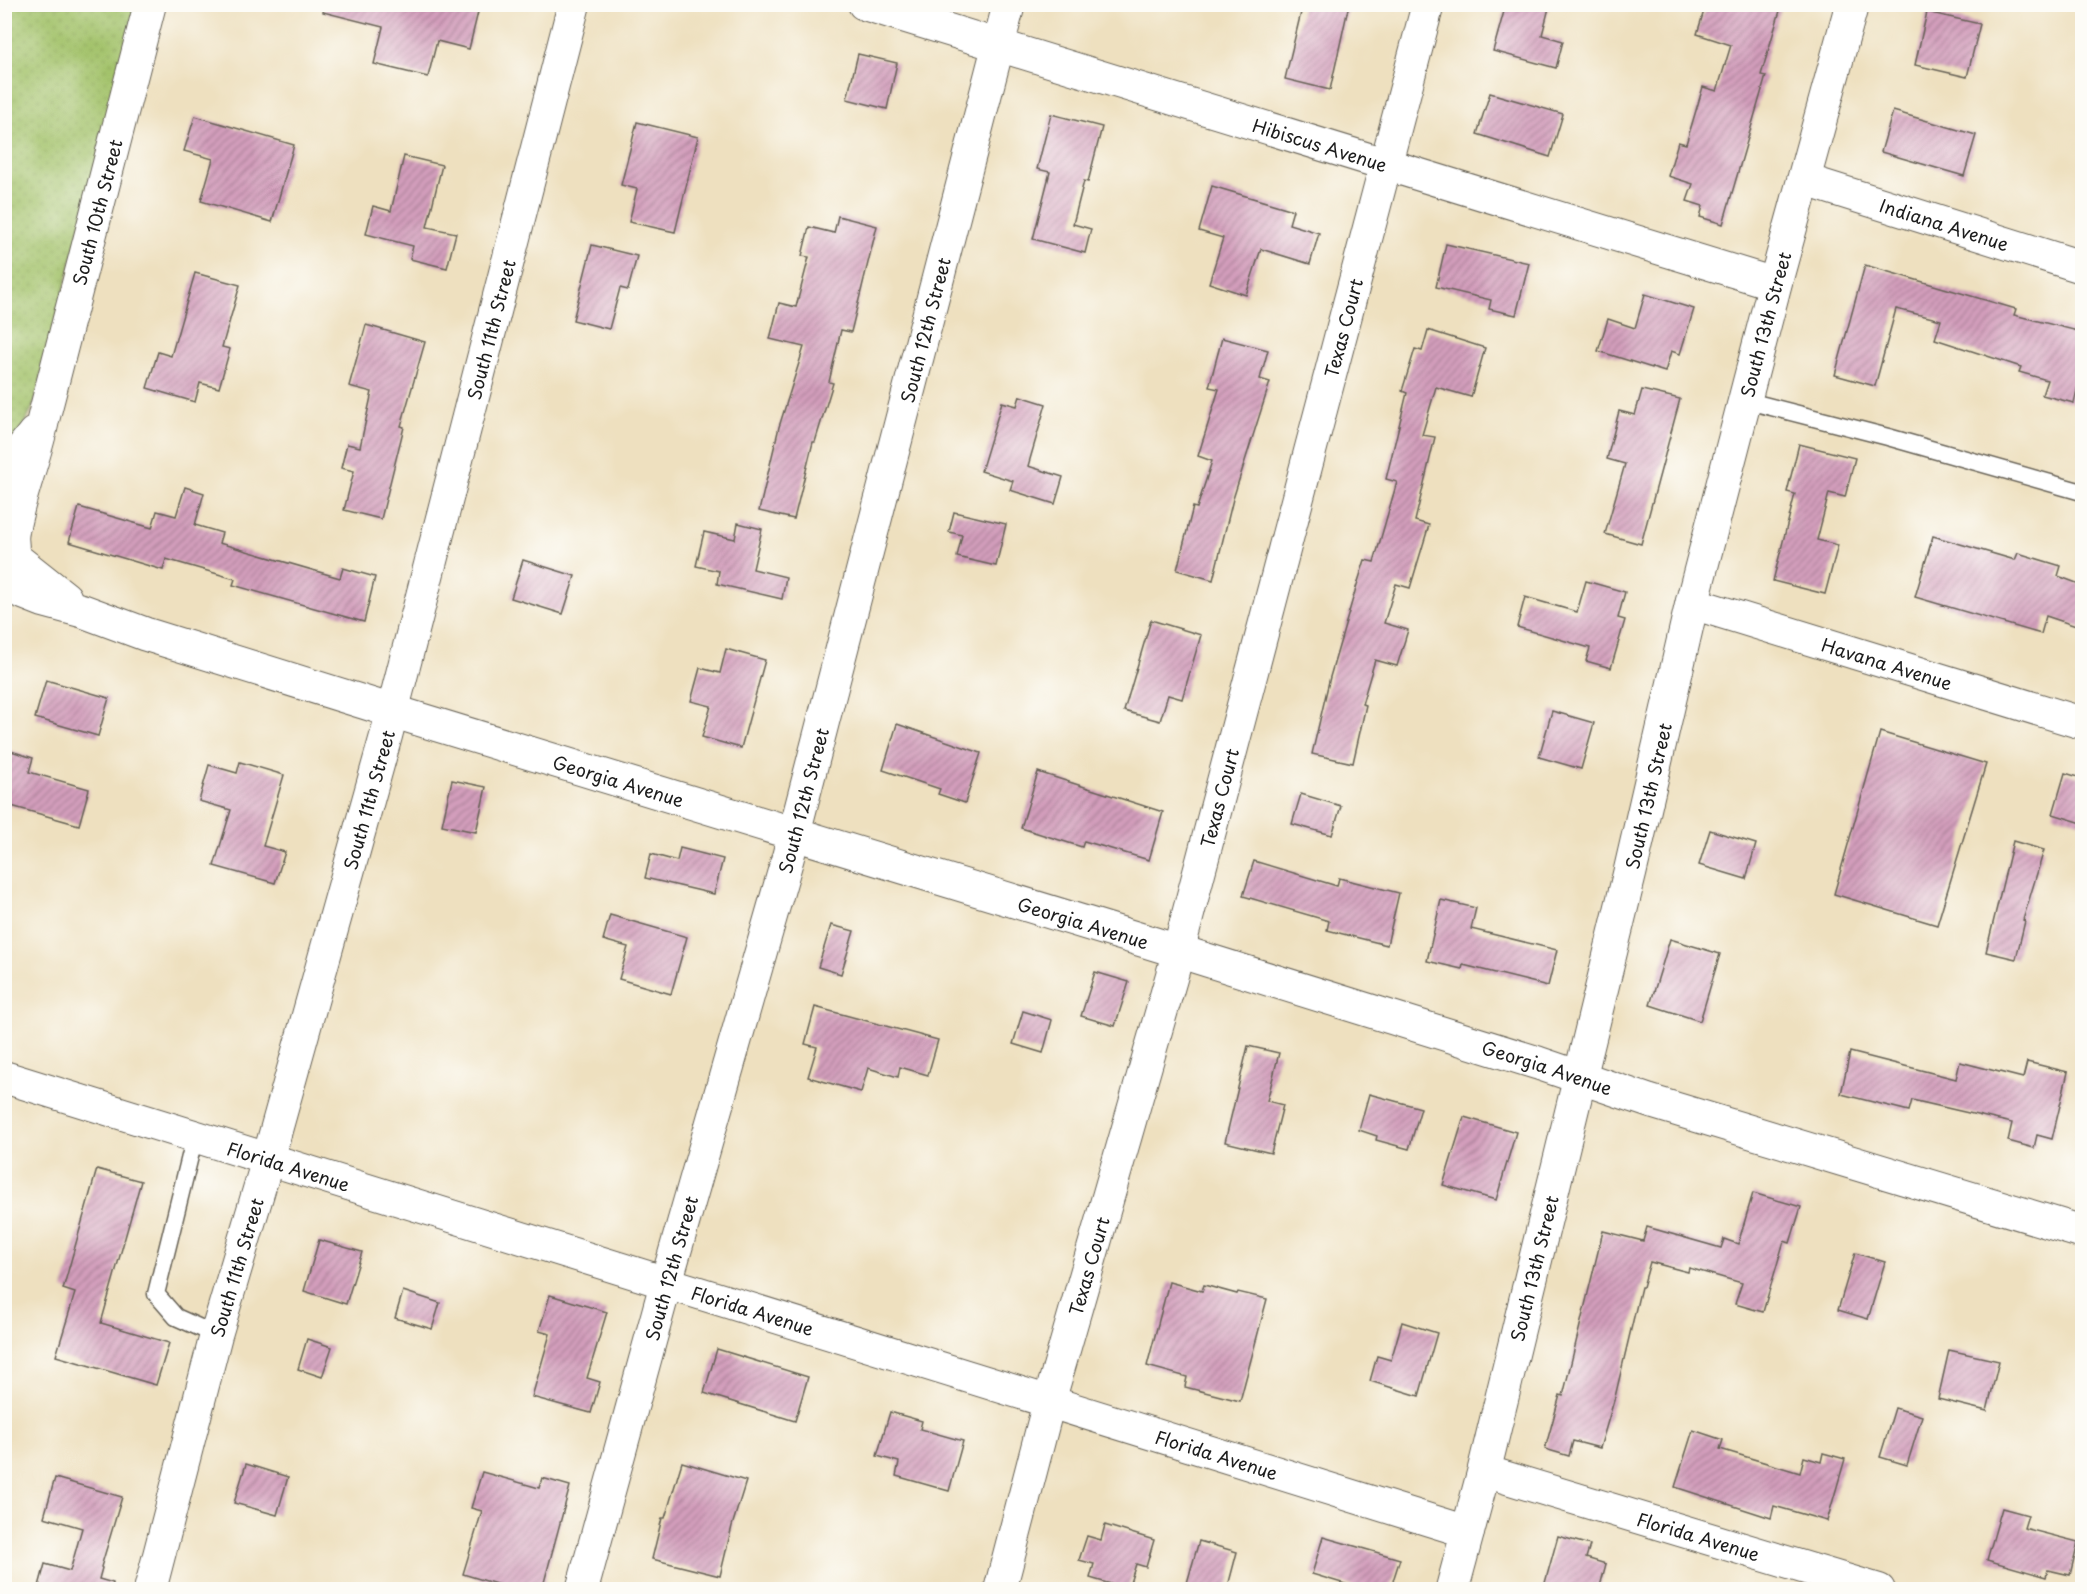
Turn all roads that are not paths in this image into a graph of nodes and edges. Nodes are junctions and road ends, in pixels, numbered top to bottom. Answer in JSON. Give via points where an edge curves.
{"nodes":[{"id":1,"x":150,"y":4,"type":"edge"},
{"id":2,"x":574,"y":4,"type":"edge"},
{"id":3,"x":864,"y":4,"type":"edge"},
{"id":4,"x":1009,"y":4,"type":"edge"},
{"id":5,"x":1428,"y":4,"type":"edge"},
{"id":6,"x":1852,"y":4,"type":"edge"},
{"id":7,"x":998,"y":45,"type":"junction"},
{"id":8,"x":1385,"y":164,"type":"junction"},
{"id":9,"x":1804,"y":180,"type":"junction"},
{"id":10,"x":2082,"y":267,"type":"edge"},
{"id":11,"x":1774,"y":284,"type":"junction"},
{"id":12,"x":1744,"y":400,"type":"junction"},
{"id":13,"x":43,"y":420,"type":"junction"},
{"id":14,"x":4,"y":471,"type":"edge"},
{"id":15,"x":2082,"y":492,"type":"edge"},
{"id":16,"x":7,"y":554,"type":"edge"},
{"id":17,"x":1692,"y":603,"type":"junction"},
{"id":18,"x":392,"y":711,"type":"junction"},
{"id":19,"x":2082,"y":723,"type":"edge"},
{"id":20,"x":794,"y":833,"type":"junction"},
{"id":21,"x":1178,"y":951,"type":"junction"},
{"id":22,"x":4,"y":1077,"type":"edge"},
{"id":23,"x":1580,"y":1078,"type":"junction"},
{"id":24,"x":195,"y":1136,"type":"junction"},
{"id":25,"x":268,"y":1159,"type":"junction"},
{"id":26,"x":2082,"y":1232,"type":"edge"},
{"id":27,"x":666,"y":1283,"type":"junction"},
{"id":28,"x":216,"y":1335,"type":"junction"},
{"id":29,"x":1049,"y":1401,"type":"junction"},
{"id":30,"x":1484,"y":1471,"type":"junction"},
{"id":31,"x":1468,"y":1532,"type":"junction"},
{"id":32,"x":150,"y":1590,"type":"edge"},
{"id":33,"x":582,"y":1590,"type":"edge"},
{"id":34,"x":1000,"y":1590,"type":"edge"},
{"id":35,"x":1452,"y":1590,"type":"edge"},
{"id":36,"x":1879,"y":1590,"type":"edge"}],
"edges":[{"from":1,"to":13,"type":"street","name":"South 10th Street"},
{"from":2,"to":18,"type":"street","name":"South 11th Street"},
{"from":3,"to":7,"type":"street","name":"Hibiscus Avenue"},
{"from":4,"to":7,"type":"street","name":"South 12th Street"},
{"from":5,"to":8,"type":"street","name":"Texas Court"},
{"from":6,"to":9,"type":"street","name":"South 13th Street"},
{"from":7,"to":8,"type":"street","name":"Hibiscus Avenue"},
{"from":7,"to":20,"type":"street","name":"South 12th Street"},
{"from":8,"to":11,"type":"street","name":"Hibiscus Avenue"},
{"from":8,"to":21,"type":"street","name":"Texas Court"},
{"from":9,"to":10,"type":"street","name":"Indiana Avenue"},
{"from":9,"to":11,"type":"street","name":"South 13th Street"},
{"from":11,"to":12,"type":"street","name":"South 13th Street"},
{"from":12,"to":15,"type":"lane"},
{"from":12,"to":17,"type":"street","name":"South 13th Street"},
{"from":13,"to":14,"type":"street","name":"South 10th Street"},
{"from":13,"to":16,"type":"street","name":"South 10th Street"},
{"from":16,"to":18,"type":"street","name":"Georgia Avenue","via":[[84,611],[145,634]]},
{"from":17,"to":19,"type":"street","name":"Havana Avenue"},
{"from":17,"to":23,"type":"street","name":"South 13th Street"},
{"from":18,"to":20,"type":"street","name":"Georgia Avenue"},
{"from":18,"to":25,"type":"street","name":"South 11th Street"},
{"from":20,"to":21,"type":"street","name":"Georgia Avenue"},
{"from":20,"to":27,"type":"street","name":"South 12th Street"},
{"from":21,"to":23,"type":"street","name":"Georgia Avenue"},
{"from":21,"to":29,"type":"street","name":"Texas Court"},
{"from":22,"to":24,"type":"street","name":"Florida Avenue"},
{"from":23,"to":26,"type":"street","name":"Georgia Avenue"},
{"from":23,"to":30,"type":"street","name":"South 13th Street"},
{"from":24,"to":25,"type":"street","name":"Florida Avenue"},
{"from":24,"to":28,"type":"lane","via":[[156,1294],[176,1317]]},
{"from":25,"to":27,"type":"street","name":"Florida Avenue"},
{"from":25,"to":28,"type":"street","name":"South 11th Street"},
{"from":27,"to":29,"type":"street","name":"Florida Avenue"},
{"from":27,"to":33,"type":"street","name":"South 12th Street"},
{"from":28,"to":32,"type":"street","name":"South 11th Street"},
{"from":29,"to":31,"type":"street","name":"Florida Avenue"},
{"from":29,"to":34,"type":"street","name":"Texas Court"},
{"from":30,"to":31,"type":"street","name":"South 13th Street"},
{"from":30,"to":36,"type":"street","name":"Florida Avenue"},
{"from":31,"to":35,"type":"street","name":"South 13th Street"}]}
